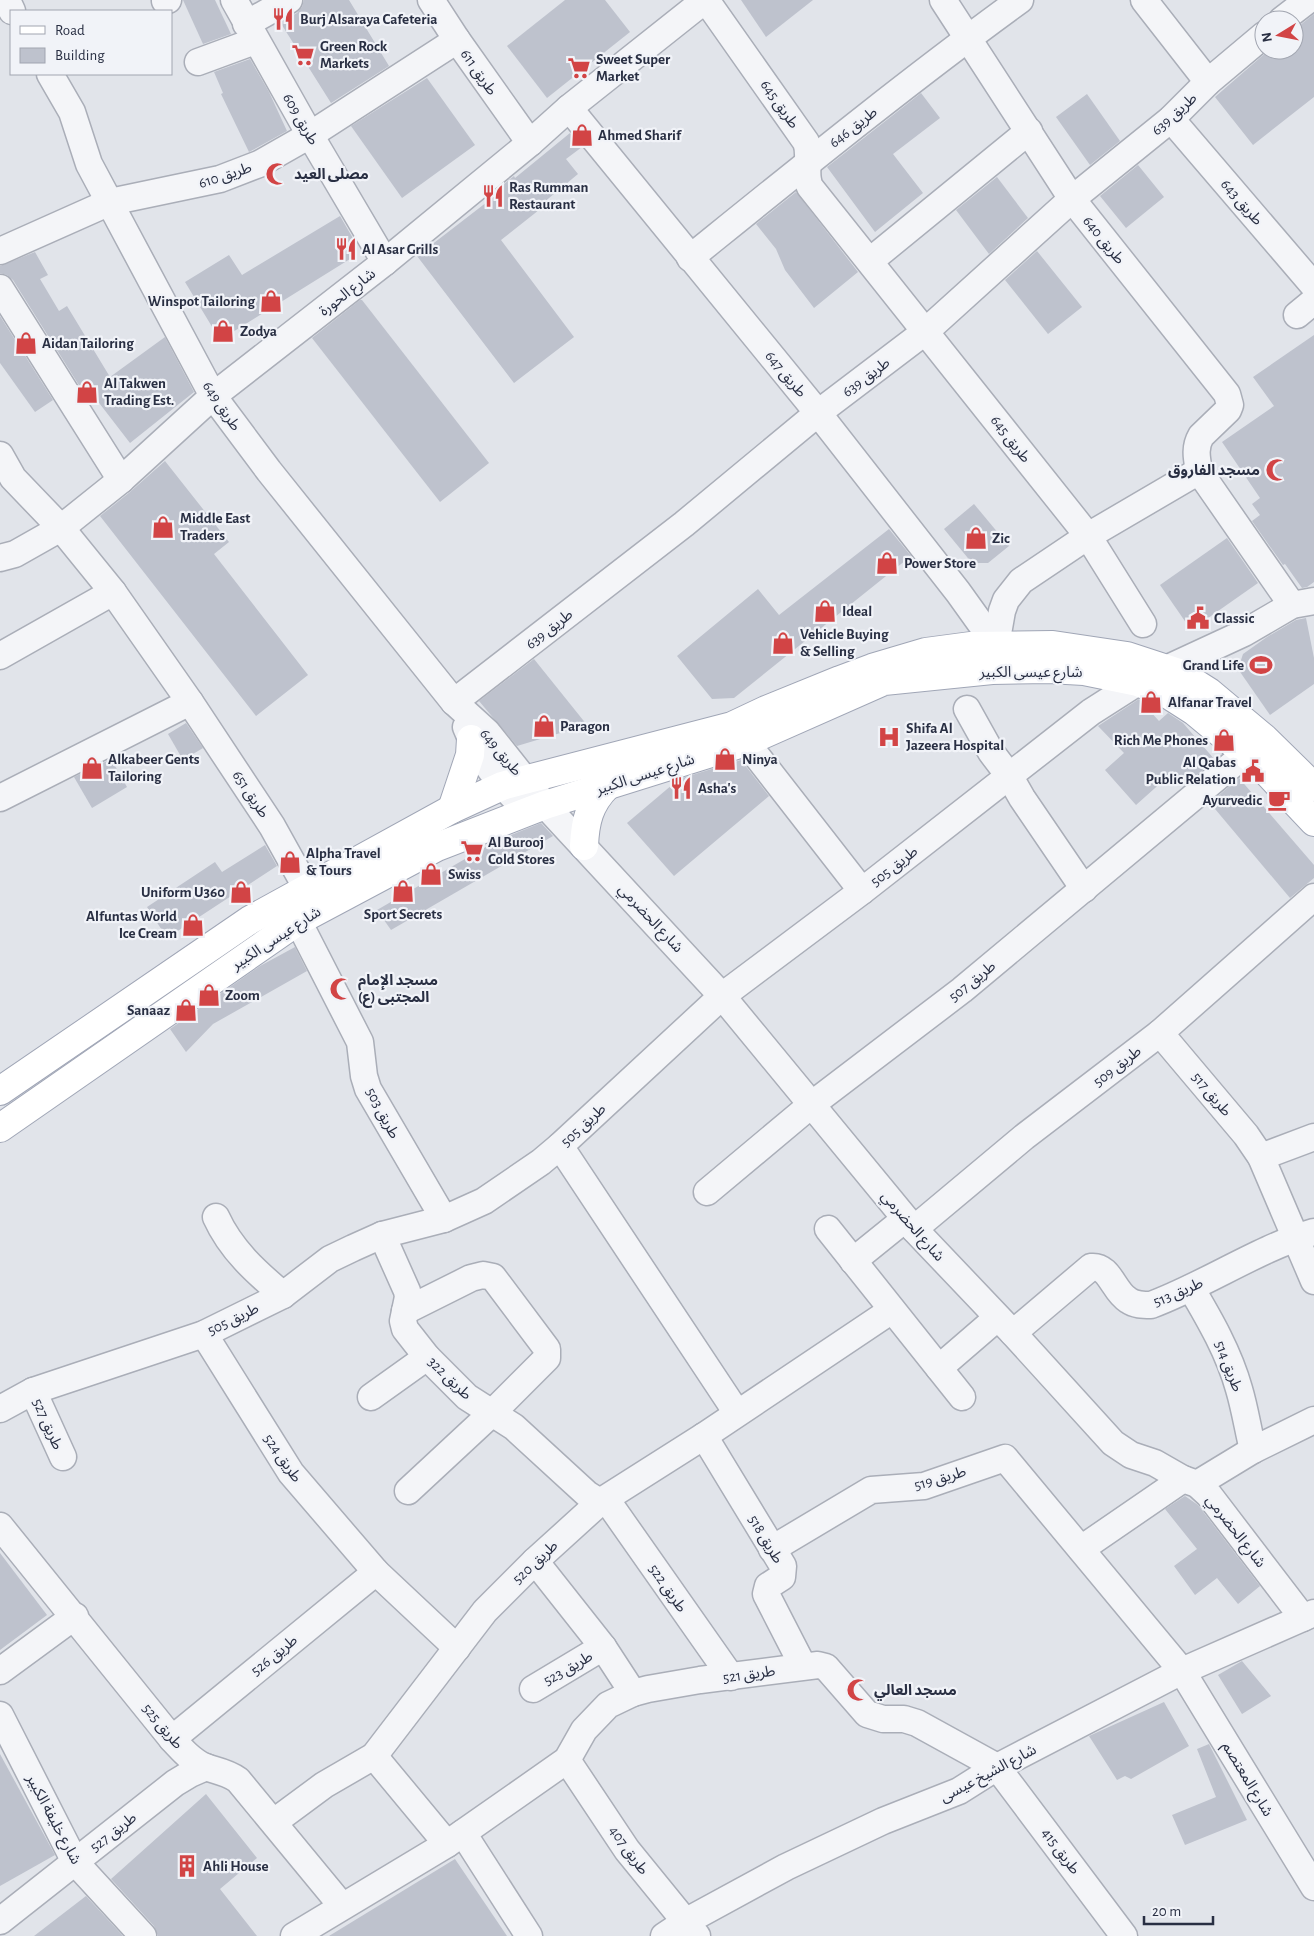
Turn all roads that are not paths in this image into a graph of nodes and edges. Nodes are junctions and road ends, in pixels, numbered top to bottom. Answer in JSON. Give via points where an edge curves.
{"nodes":[{"id":1,"x":234,"y":0,"type":"edge"},
{"id":2,"x":289,"y":0,"type":"edge"},
{"id":3,"x":706,"y":0,"type":"edge"},
{"id":4,"x":943,"y":0,"type":"edge"},
{"id":5,"x":1020,"y":0,"type":"edge"},
{"id":6,"x":1144,"y":0,"type":"edge"},
{"id":7,"x":1308,"y":0,"type":"edge"},
{"id":8,"x":437,"y":2,"type":"edge"},
{"id":9,"x":1295,"y":10,"type":"edge"},
{"id":10,"x":251,"y":32,"type":"junction"},
{"id":11,"x":968,"y":38,"type":"junction"},
{"id":12,"x":456,"y":40,"type":"junction"},
{"id":13,"x":1254,"y":43,"type":"edge"},
{"id":14,"x":198,"y":62,"type":"dead end"},
{"id":15,"x":51,"y":75,"type":"edge"},
{"id":16,"x":1208,"y":82,"type":"junction"},
{"id":17,"x":569,"y":108,"type":"junction"},
{"id":18,"x":1171,"y":119,"type":"junction"},
{"id":19,"x":1029,"y":131,"type":"junction"},
{"id":20,"x":310,"y":135,"type":"junction"},
{"id":21,"x":530,"y":143,"type":"junction"},
{"id":22,"x":808,"y":163,"type":"junction"},
{"id":23,"x":1072,"y":199,"type":"junction"},
{"id":24,"x":110,"y":202,"type":"junction"},
{"id":25,"x":0,"y":251,"type":"edge"},
{"id":26,"x":690,"y":258,"type":"junction"},
{"id":27,"x":870,"y":261,"type":"junction"},
{"id":28,"x":385,"y":262,"type":"junction"},
{"id":29,"x":1314,"y":286,"type":"edge"},
{"id":30,"x":0,"y":288,"type":"edge"},
{"id":31,"x":926,"y":331,"type":"junction"},
{"id":32,"x":213,"y":396,"type":"junction"},
{"id":33,"x":818,"y":413,"type":"junction"},
{"id":34,"x":0,"y":455,"type":"edge"},
{"id":35,"x":1199,"y":471,"type":"junction"},
{"id":36,"x":121,"y":480,"type":"junction"},
{"id":37,"x":61,"y":528,"type":"junction"},
{"id":38,"x":1088,"y":536,"type":"junction"},
{"id":39,"x":0,"y":558,"type":"edge"},
{"id":40,"x":113,"y":592,"type":"junction"},
{"id":41,"x":1303,"y":603,"type":"edge"},
{"id":42,"x":1143,"y":624,"type":"dead end"},
{"id":43,"x":0,"y":656,"type":"edge"},
{"id":44,"x":994,"y":658,"type":"junction"},
{"id":45,"x":1167,"y":668,"type":"junction"},
{"id":46,"x":1084,"y":671,"type":"junction"},
{"id":47,"x":1138,"y":682,"type":"junction"},
{"id":48,"x":190,"y":702,"type":"junction"},
{"id":49,"x":454,"y":702,"type":"junction"},
{"id":50,"x":966,"y":709,"type":"dead end"},
{"id":51,"x":1091,"y":712,"type":"junction"},
{"id":52,"x":742,"y":732,"type":"junction"},
{"id":53,"x":471,"y":739,"type":"junction"},
{"id":54,"x":1233,"y":764,"type":"dead end"},
{"id":55,"x":1010,"y":777,"type":"junction"},
{"id":56,"x":513,"y":783,"type":"junction"},
{"id":57,"x":607,"y":786,"type":"junction"},
{"id":58,"x":1314,"y":787,"type":"edge"},
{"id":59,"x":0,"y":798,"type":"edge"},
{"id":60,"x":536,"y":808,"type":"junction"},
{"id":61,"x":452,"y":809,"type":"junction"},
{"id":62,"x":1314,"y":822,"type":"edge"},
{"id":63,"x":584,"y":846,"type":"junction"},
{"id":64,"x":1084,"y":888,"type":"junction"},
{"id":65,"x":307,"y":889,"type":"junction"},
{"id":66,"x":862,"y":891,"type":"junction"},
{"id":67,"x":1314,"y":897,"type":"edge"},
{"id":68,"x":298,"y":921,"type":"junction"},
{"id":69,"x":722,"y":996,"type":"junction"},
{"id":70,"x":1160,"y":1033,"type":"junction"},
{"id":71,"x":1,"y":1089,"type":"edge"},
{"id":72,"x":812,"y":1105,"type":"junction"},
{"id":73,"x":0,"y":1118,"type":"edge"},
{"id":74,"x":0,"y":1128,"type":"edge"},
{"id":75,"x":1314,"y":1137,"type":"edge"},
{"id":76,"x":560,"y":1146,"type":"junction"},
{"id":77,"x":1260,"y":1157,"type":"junction"},
{"id":78,"x":707,"y":1192,"type":"dead end"},
{"id":79,"x":216,"y":1216,"type":"dead end"},
{"id":80,"x":444,"y":1218,"type":"junction"},
{"id":81,"x":909,"y":1224,"type":"junction"},
{"id":82,"x":828,"y":1229,"type":"dead end"},
{"id":83,"x":382,"y":1235,"type":"junction"},
{"id":84,"x":1305,"y":1235,"type":"edge"},
{"id":85,"x":853,"y":1261,"type":"junction"},
{"id":86,"x":1314,"y":1281,"type":"edge"},
{"id":87,"x":1190,"y":1288,"type":"junction"},
{"id":88,"x":283,"y":1295,"type":"junction"},
{"id":89,"x":892,"y":1310,"type":"junction"},
{"id":90,"x":405,"y":1311,"type":"junction"},
{"id":91,"x":1005,"y":1325,"type":"junction"},
{"id":92,"x":204,"y":1334,"type":"junction"},
{"id":93,"x":427,"y":1357,"type":"junction"},
{"id":94,"x":939,"y":1368,"type":"junction"},
{"id":95,"x":33,"y":1391,"type":"junction"},
{"id":96,"x":962,"y":1397,"type":"dead end"},
{"id":97,"x":370,"y":1398,"type":"dead end"},
{"id":98,"x":0,"y":1409,"type":"edge"},
{"id":99,"x":737,"y":1412,"type":"junction"},
{"id":100,"x":492,"y":1413,"type":"junction"},
{"id":101,"x":1314,"y":1420,"type":"edge"},
{"id":102,"x":704,"y":1436,"type":"junction"},
{"id":103,"x":1253,"y":1450,"type":"junction"},
{"id":104,"x":64,"y":1457,"type":"dead end"},
{"id":105,"x":1190,"y":1481,"type":"junction"},
{"id":106,"x":408,"y":1491,"type":"dead end"},
{"id":107,"x":603,"y":1500,"type":"junction"},
{"id":108,"x":0,"y":1526,"type":"edge"},
{"id":109,"x":1081,"y":1548,"type":"junction"},
{"id":110,"x":772,"y":1549,"type":"junction"},
{"id":111,"x":535,"y":1561,"type":"junction"},
{"id":112,"x":376,"y":1572,"type":"junction"},
{"id":113,"x":74,"y":1616,"type":"junction"},
{"id":114,"x":1308,"y":1616,"type":"edge"},
{"id":115,"x":603,"y":1647,"type":"junction"},
{"id":116,"x":457,"y":1648,"type":"junction"},
{"id":117,"x":804,"y":1666,"type":"junction"},
{"id":118,"x":0,"y":1671,"type":"edge"},
{"id":119,"x":1182,"y":1671,"type":"junction"},
{"id":120,"x":731,"y":1677,"type":"junction"},
{"id":121,"x":533,"y":1689,"type":"dead end"},
{"id":122,"x":633,"y":1693,"type":"junction"},
{"id":123,"x":0,"y":1715,"type":"edge"},
{"id":124,"x":172,"y":1739,"type":"junction"},
{"id":125,"x":374,"y":1756,"type":"junction"},
{"id":126,"x":567,"y":1760,"type":"junction"},
{"id":127,"x":206,"y":1767,"type":"junction"},
{"id":128,"x":997,"y":1767,"type":"junction"},
{"id":129,"x":274,"y":1822,"type":"junction"},
{"id":130,"x":455,"y":1839,"type":"junction"},
{"id":131,"x":75,"y":1862,"type":"junction"},
{"id":132,"x":1314,"y":1887,"type":"edge"},
{"id":133,"x":342,"y":1906,"type":"junction"},
{"id":134,"x":0,"y":1921,"type":"edge"},
{"id":135,"x":682,"y":1931,"type":"edge"},
{"id":136,"x":142,"y":1936,"type":"edge"},
{"id":137,"x":294,"y":1936,"type":"edge"},
{"id":138,"x":529,"y":1936,"type":"edge"},
{"id":139,"x":1124,"y":1936,"type":"edge"}],
"edges":[{"from":1,"to":10,"type":"street","name":"طريق 609"},
{"from":2,"to":10,"type":"street"},
{"from":3,"to":17,"type":"street","name":"شارع الحورة"},
{"from":3,"to":22,"type":"street","name":"طريق 645","via":[[806,142]]},
{"from":4,"to":11,"type":"street","name":"طريق 640"},
{"from":5,"to":11,"type":"street","name":"طريق 646"},
{"from":6,"to":16,"type":"street"},
{"from":7,"to":9,"type":"street"},
{"from":8,"to":12,"type":"street","name":"طريق 611"},
{"from":10,"to":14,"type":"street"},
{"from":10,"to":20,"type":"street","name":"طريق 609"},
{"from":11,"to":19,"type":"street","name":"طريق 640"},
{"from":11,"to":22,"type":"street","name":"طريق 646"},
{"from":12,"to":20,"type":"street","name":"طريق 610"},
{"from":12,"to":21,"type":"street","name":"طريق 611"},
{"from":13,"to":16,"type":"street","name":"طريق 639"},
{"from":15,"to":24,"type":"street","name":"طريق 649","via":[[72,112],[89,164]]},
{"from":16,"to":18,"type":"street","name":"طريق 639"},
{"from":17,"to":21,"type":"street","name":"شارع الحورة"},
{"from":17,"to":26,"type":"street","name":"طريق 647"},
{"from":18,"to":23,"type":"street","name":"طريق 639"},
{"from":18,"to":29,"type":"street","name":"طريق 643"},
{"from":19,"to":23,"type":"street","name":"طريق 640"},
{"from":19,"to":27,"type":"street"},
{"from":20,"to":24,"type":"street","name":"طريق 610","via":[[277,155],[233,174]]},
{"from":20,"to":28,"type":"street","name":"طريق 609"},
{"from":21,"to":28,"type":"street","name":"شارع الحورة"},
{"from":22,"to":26,"type":"street","name":"طريق 646"},
{"from":22,"to":27,"type":"street","name":"طريق 645","via":[[806,172],[810,187]]},
{"from":23,"to":31,"type":"street","name":"طريق 639"},
{"from":23,"to":35,"type":"street","name":"طريق 640","via":[[1227,394],[1228,410],[1198,441]]},
{"from":24,"to":25,"type":"street","name":"طريق 610"},
{"from":24,"to":32,"type":"street","name":"طريق 649"},
{"from":26,"to":33,"type":"street","name":"طريق 647"},
{"from":27,"to":31,"type":"street","name":"طريق 645"},
{"from":28,"to":32,"type":"street","name":"شارع الحورة"},
{"from":30,"to":36,"type":"street"},
{"from":31,"to":33,"type":"street","name":"طريق 639"},
{"from":31,"to":38,"type":"street","name":"طريق 645"},
{"from":32,"to":36,"type":"street","name":"شارع الحورة"},
{"from":32,"to":49,"type":"street","name":"طريق 649","via":[[269,472]]},
{"from":33,"to":44,"type":"street","name":"طريق 647","via":[[958,592]]},
{"from":33,"to":49,"type":"street","name":"طريق 639","via":[[684,524]]},
{"from":34,"to":37,"type":"street","name":"طريق 651","via":[[13,478]]},
{"from":35,"to":38,"type":"street"},
{"from":35,"to":41,"type":"street"},
{"from":36,"to":37,"type":"street","name":"شارع الحورة"},
{"from":37,"to":39,"type":"street","via":[[15,554]]},
{"from":37,"to":40,"type":"street","name":"طريق 651"},
{"from":38,"to":42,"type":"street","name":"طريق 645"},
{"from":38,"to":44,"type":"street","via":[[1021,581],[1013,590],[1002,611]]},
{"from":40,"to":43,"type":"street"},
{"from":40,"to":48,"type":"street","name":"طريق 651"},
{"from":41,"to":45,"type":"street","name":"طريق 505"},
{"from":44,"to":45,"type":"main road","name":"شارع عيسى الكبير","via":[[1053,645],[1127,656]]},
{"from":44,"to":46,"type":"main road","name":"شارع عيسى الكبير","via":[[1049,669]]},
{"from":44,"to":52,"type":"main road","name":"شارع عيسى الكبير","via":[[884,681]]},
{"from":45,"to":47,"type":"street","name":"طريق 505"},
{"from":45,"to":58,"type":"main road","name":"شارع عيسى الكبير","via":[[1209,692],[1264,738]]},
{"from":46,"to":47,"type":"main road","name":"شارع عيسى الكبير"},
{"from":46,"to":51,"type":"street","via":[[1092,690]]},
{"from":47,"to":51,"type":"street","name":"طريق 505"},
{"from":47,"to":62,"type":"main road","name":"شارع عيسى الكبير","via":[[1194,711],[1263,768]]},
{"from":48,"to":59,"type":"street"},
{"from":48,"to":65,"type":"street","name":"طريق 651","via":[[272,826]]},
{"from":49,"to":53,"type":"street","name":"طريق 649"},
{"from":49,"to":56,"type":"street","name":"طريق 649","via":[[509,757]]},
{"from":50,"to":55,"type":"street"},
{"from":51,"to":55,"type":"street","name":"طريق 505"},
{"from":52,"to":56,"type":"main road","name":"شارع عيسى الكبير","via":[[713,731]]},
{"from":52,"to":57,"type":"main road","name":"شارع عيسى الكبير"},
{"from":52,"to":66,"type":"street"},
{"from":53,"to":56,"type":"street","name":"طريق 649"},
{"from":53,"to":61,"type":"main road","via":[[470,755]]},
{"from":54,"to":64,"type":"street","name":"طريق 507"},
{"from":55,"to":64,"type":"street"},
{"from":55,"to":66,"type":"street","name":"طريق 505"},
{"from":56,"to":60,"type":"street","name":"طريق 649"},
{"from":56,"to":61,"type":"main road","name":"شارع عيسى الكبير"},
{"from":57,"to":60,"type":"main road","name":"شارع عيسى الكبير"},
{"from":57,"to":63,"type":"main road","via":[[597,795],[586,818]]},
{"from":60,"to":63,"type":"street","name":"شارع الحضرمي"},
{"from":60,"to":68,"type":"main road","name":"شارع عيسى الكبير","via":[[437,847]]},
{"from":61,"to":65,"type":"main road","name":"شارع عيسى الكبير"},
{"from":63,"to":69,"type":"street","name":"شارع الحضرمي"},
{"from":64,"to":72,"type":"street","name":"طريق 507","via":[[962,990]]},
{"from":65,"to":71,"type":"main road","name":"شارع عيسى الكبير","via":[[250,920]]},
{"from":66,"to":69,"type":"street","name":"طريق 505"},
{"from":67,"to":70,"type":"street","name":"طريق 509"},
{"from":68,"to":74,"type":"main road","name":"شارع عيسى الكبير"},
{"from":68,"to":80,"type":"street","name":"طريق 503","via":[[360,1042],[368,1090]]},
{"from":69,"to":72,"type":"street","name":"شارع الحضرمي"},
{"from":69,"to":76,"type":"street","name":"طريق 505"},
{"from":70,"to":77,"type":"street","name":"طريق 517","via":[[1246,1135]]},
{"from":70,"to":81,"type":"street","name":"طريق 509"},
{"from":71,"to":73,"type":"street"},
{"from":72,"to":78,"type":"street","name":"طريق 507"},
{"from":72,"to":81,"type":"street","name":"شارع الحضرمي"},
{"from":75,"to":77,"type":"street"},
{"from":76,"to":80,"type":"street","name":"طريق 505","via":[[484,1201]]},
{"from":76,"to":99,"type":"street"},
{"from":77,"to":84,"type":"street","name":"طريق 517","via":[[1279,1201]]},
{"from":79,"to":88,"type":"street","via":[[246,1262]]},
{"from":80,"to":83,"type":"street","name":"طريق 505"},
{"from":81,"to":85,"type":"street","name":"طريق 509"},
{"from":81,"to":91,"type":"street","name":"شارع الحضرمي"},
{"from":82,"to":85,"type":"street"},
{"from":83,"to":88,"type":"street","name":"طريق 505","via":[[330,1259]]},
{"from":83,"to":90,"type":"street","name":"طريق 322","via":[[407,1291]]},
{"from":84,"to":86,"type":"street","name":"طريق 517"},
{"from":84,"to":87,"type":"street","name":"طريق 513","via":[[1251,1257]]},
{"from":85,"to":89,"type":"street"},
{"from":87,"to":91,"type":"street","name":"طريق 513","via":[[1151,1305],[1138,1305],[1127,1300],[1103,1269],[1091,1267]]},
{"from":87,"to":103,"type":"street","name":"طريق 514","via":[[1213,1325],[1231,1364]]},
{"from":88,"to":92,"type":"street","name":"طريق 505"},
{"from":89,"to":94,"type":"street"},
{"from":89,"to":99,"type":"street","name":"طريق 520"},
{"from":90,"to":93,"type":"street","name":"طريق 322","via":[[405,1329]]},
{"from":90,"to":100,"type":"street","via":[[470,1278],[493,1277],[548,1353],[547,1358]]},
{"from":91,"to":94,"type":"street"},
{"from":91,"to":105,"type":"street","name":"شارع الحضرمي","via":[[1113,1443],[1131,1455]]},
{"from":92,"to":95,"type":"street","name":"طريق 505"},
{"from":92,"to":112,"type":"street","name":"طريق 524","via":[[291,1473]]},
{"from":93,"to":97,"type":"street"},
{"from":93,"to":100,"type":"street","name":"طريق 322","via":[[467,1398]]},
{"from":94,"to":96,"type":"street"},
{"from":95,"to":98,"type":"street","name":"طريق 505"},
{"from":95,"to":104,"type":"street","name":"طريق 527"},
{"from":99,"to":102,"type":"street","name":"طريق 520"},
{"from":100,"to":106,"type":"street"},
{"from":100,"to":107,"type":"street","name":"طريق 322","via":[[527,1438],[587,1494]]},
{"from":101,"to":103,"type":"street"},
{"from":102,"to":107,"type":"street","name":"طريق 520"},
{"from":102,"to":110,"type":"street","name":"طريق 518"},
{"from":103,"to":105,"type":"street"},
{"from":105,"to":109,"type":"street"},
{"from":105,"to":114,"type":"street","name":"شارع الحضرمي","via":[[1208,1495]]},
{"from":107,"to":111,"type":"street","name":"طريق 520"},
{"from":107,"to":120,"type":"street","name":"طريق 522"},
{"from":108,"to":113,"type":"street","name":"طريق 525"},
{"from":109,"to":110,"type":"street","name":"طريق 519","via":[[1004,1458],[924,1486],[871,1490]]},
{"from":109,"to":119,"type":"street","name":"طريق 519"},
{"from":110,"to":117,"type":"street","name":"طريق 518","via":[[784,1572],[768,1586],[766,1594]]},
{"from":111,"to":115,"type":"street"},
{"from":111,"to":116,"type":"street","name":"طريق 520","via":[[485,1611]]},
{"from":112,"to":116,"type":"street","name":"طريق 524"},
{"from":112,"to":124,"type":"street","name":"طريق 526"},
{"from":113,"to":118,"type":"street"},
{"from":113,"to":124,"type":"street","name":"طريق 525"},
{"from":114,"to":119,"type":"street","name":"شارع الشيخ عيسى"},
{"from":115,"to":121,"type":"street","name":"طريق 523"},
{"from":115,"to":122,"type":"street"},
{"from":116,"to":125,"type":"street","name":"طريق 520"},
{"from":117,"to":120,"type":"street","name":"طريق 521"},
{"from":117,"to":128,"type":"street","name":"طريق 521","via":[[826,1667],[867,1714],[917,1723]]},
{"from":119,"to":128,"type":"street","name":"شارع الشيخ عيسى"},
{"from":119,"to":132,"type":"street","name":"شارع المعتصم"},
{"from":120,"to":122,"type":"street","name":"طريق 521"},
{"from":122,"to":126,"type":"street","via":[[608,1705],[584,1730]]},
{"from":123,"to":131,"type":"street","name":"شارع خليفة الكبير"},
{"from":124,"to":127,"type":"street","name":"طريق 525"},
{"from":125,"to":129,"type":"street","via":[[324,1785]]},
{"from":125,"to":130,"type":"street"},
{"from":126,"to":130,"type":"street"},
{"from":126,"to":135,"type":"street","name":"طريق 407"},
{"from":127,"to":129,"type":"street","name":"طريق 525","via":[[228,1773],[238,1780]]},
{"from":127,"to":131,"type":"street","name":"طريق 527","via":[[175,1783]]},
{"from":128,"to":135,"type":"street","name":"شارع الشيخ عيسى","via":[[959,1791],[883,1821],[786,1867]]},
{"from":128,"to":139,"type":"street","name":"طريق 415"},
{"from":129,"to":133,"type":"street","name":"طريق 525"},
{"from":130,"to":133,"type":"street"},
{"from":130,"to":138,"type":"street"},
{"from":131,"to":134,"type":"street","name":"طريق 527"},
{"from":131,"to":136,"type":"street","name":"شارع خليفة الكبير"},
{"from":133,"to":137,"type":"street"}]}
